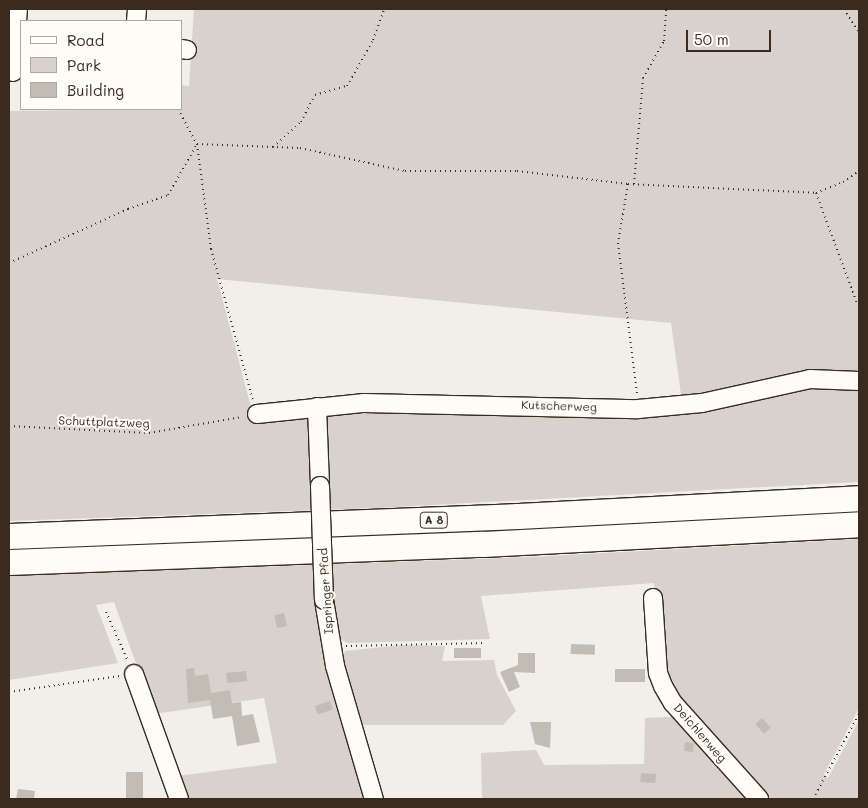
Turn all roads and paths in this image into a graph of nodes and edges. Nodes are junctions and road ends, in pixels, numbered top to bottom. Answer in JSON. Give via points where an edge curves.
{"nodes":[{"id":1,"x":18,"y":9,"type":"edge"},
{"id":2,"x":384,"y":9,"type":"edge"},
{"id":3,"x":666,"y":9,"type":"edge"},
{"id":4,"x":844,"y":9,"type":"edge"},
{"id":5,"x":859,"y":33,"type":"edge"},
{"id":6,"x":13,"y":72,"type":"dead end"},
{"id":7,"x":179,"y":110,"type":"edge"},
{"id":8,"x":197,"y":144,"type":"junction"},
{"id":9,"x":272,"y":147,"type":"junction"},
{"id":10,"x":859,"y":171,"type":"edge"},
{"id":11,"x":628,"y":184,"type":"junction"},
{"id":12,"x":634,"y":184,"type":"junction"},
{"id":13,"x":816,"y":193,"type":"junction"},
{"id":14,"x":9,"y":259,"type":"edge"},
{"id":15,"x":14,"y":259,"type":"junction"},
{"id":16,"x":9,"y":263,"type":"edge"},
{"id":17,"x":857,"y":303,"type":"dead end"},
{"id":18,"x":859,"y":381,"type":"edge"},
{"id":19,"x":317,"y":407,"type":"junction"},
{"id":20,"x":638,"y":409,"type":"junction"},
{"id":21,"x":257,"y":414,"type":"junction"},
{"id":22,"x":9,"y":426,"type":"edge"},
{"id":23,"x":859,"y":498,"type":"edge"},
{"id":24,"x":859,"y":524,"type":"edge"},
{"id":25,"x":9,"y":536,"type":"edge"},
{"id":26,"x":9,"y":562,"type":"edge"},
{"id":27,"x":653,"y":598,"type":"dead end"},
{"id":28,"x":106,"y":612,"type":"dead end"},
{"id":29,"x":486,"y":643,"type":"dead end"},
{"id":30,"x":331,"y":648,"type":"junction"},
{"id":31,"x":134,"y":674,"type":"junction"},
{"id":32,"x":9,"y":692,"type":"edge"},
{"id":33,"x":859,"y":714,"type":"edge"},
{"id":34,"x":179,"y":799,"type":"edge"},
{"id":35,"x":374,"y":799,"type":"edge"},
{"id":36,"x":758,"y":799,"type":"edge"},
{"id":37,"x":813,"y":799,"type":"edge"}],
"edges":[{"from":1,"to":6,"type":"street"},
{"from":2,"to":9,"type":"path","via":[[374,40],[347,86],[315,95],[301,122]]},
{"from":3,"to":12,"type":"path","via":[[664,41],[643,78]]},
{"from":4,"to":5,"type":"path"},
{"from":7,"to":8,"type":"path"},
{"from":8,"to":9,"type":"path"},
{"from":8,"to":15,"type":"path","via":[[168,196],[128,209]]},
{"from":8,"to":21,"type":"path","via":[[211,248]]},
{"from":9,"to":11,"type":"path","via":[[300,148],[405,171],[517,171]]},
{"from":10,"to":13,"type":"path","via":[[843,182]]},
{"from":11,"to":12,"type":"path"},
{"from":11,"to":20,"type":"path","via":[[618,243]]},
{"from":12,"to":13,"type":"path"},
{"from":13,"to":17,"type":"path"},
{"from":14,"to":15,"type":"path"},
{"from":15,"to":16,"type":"path"},
{"from":18,"to":20,"type":"street","name":"Kutscherweg","via":[[810,379],[702,403]]},
{"from":19,"to":20,"type":"street","name":"Kutscherweg","via":[[456,403]]},
{"from":19,"to":21,"type":"street","name":"Kutscherweg"},
{"from":19,"to":30,"type":"street","name":"Ispringer Pfad","bridge":true,"via":[[324,600]]},
{"from":21,"to":22,"type":"path","name":"Schuttplatzweg","via":[[149,433]]},
{"from":23,"to":25,"type":"highway","number":"A 8","via":[[440,520]]},
{"from":24,"to":26,"type":"highway","number":"A 8","via":[[483,544]]},
{"from":27,"to":36,"type":"street","name":"Deichlerweg","via":[[658,673],[663,686],[673,703]]},
{"from":28,"to":31,"type":"path"},
{"from":29,"to":30,"type":"path","via":[[398,643]]},
{"from":30,"to":35,"type":"street","name":"Ispringer Pfad"},
{"from":31,"to":32,"type":"path"},
{"from":31,"to":34,"type":"street"},
{"from":33,"to":37,"type":"path"}]}
